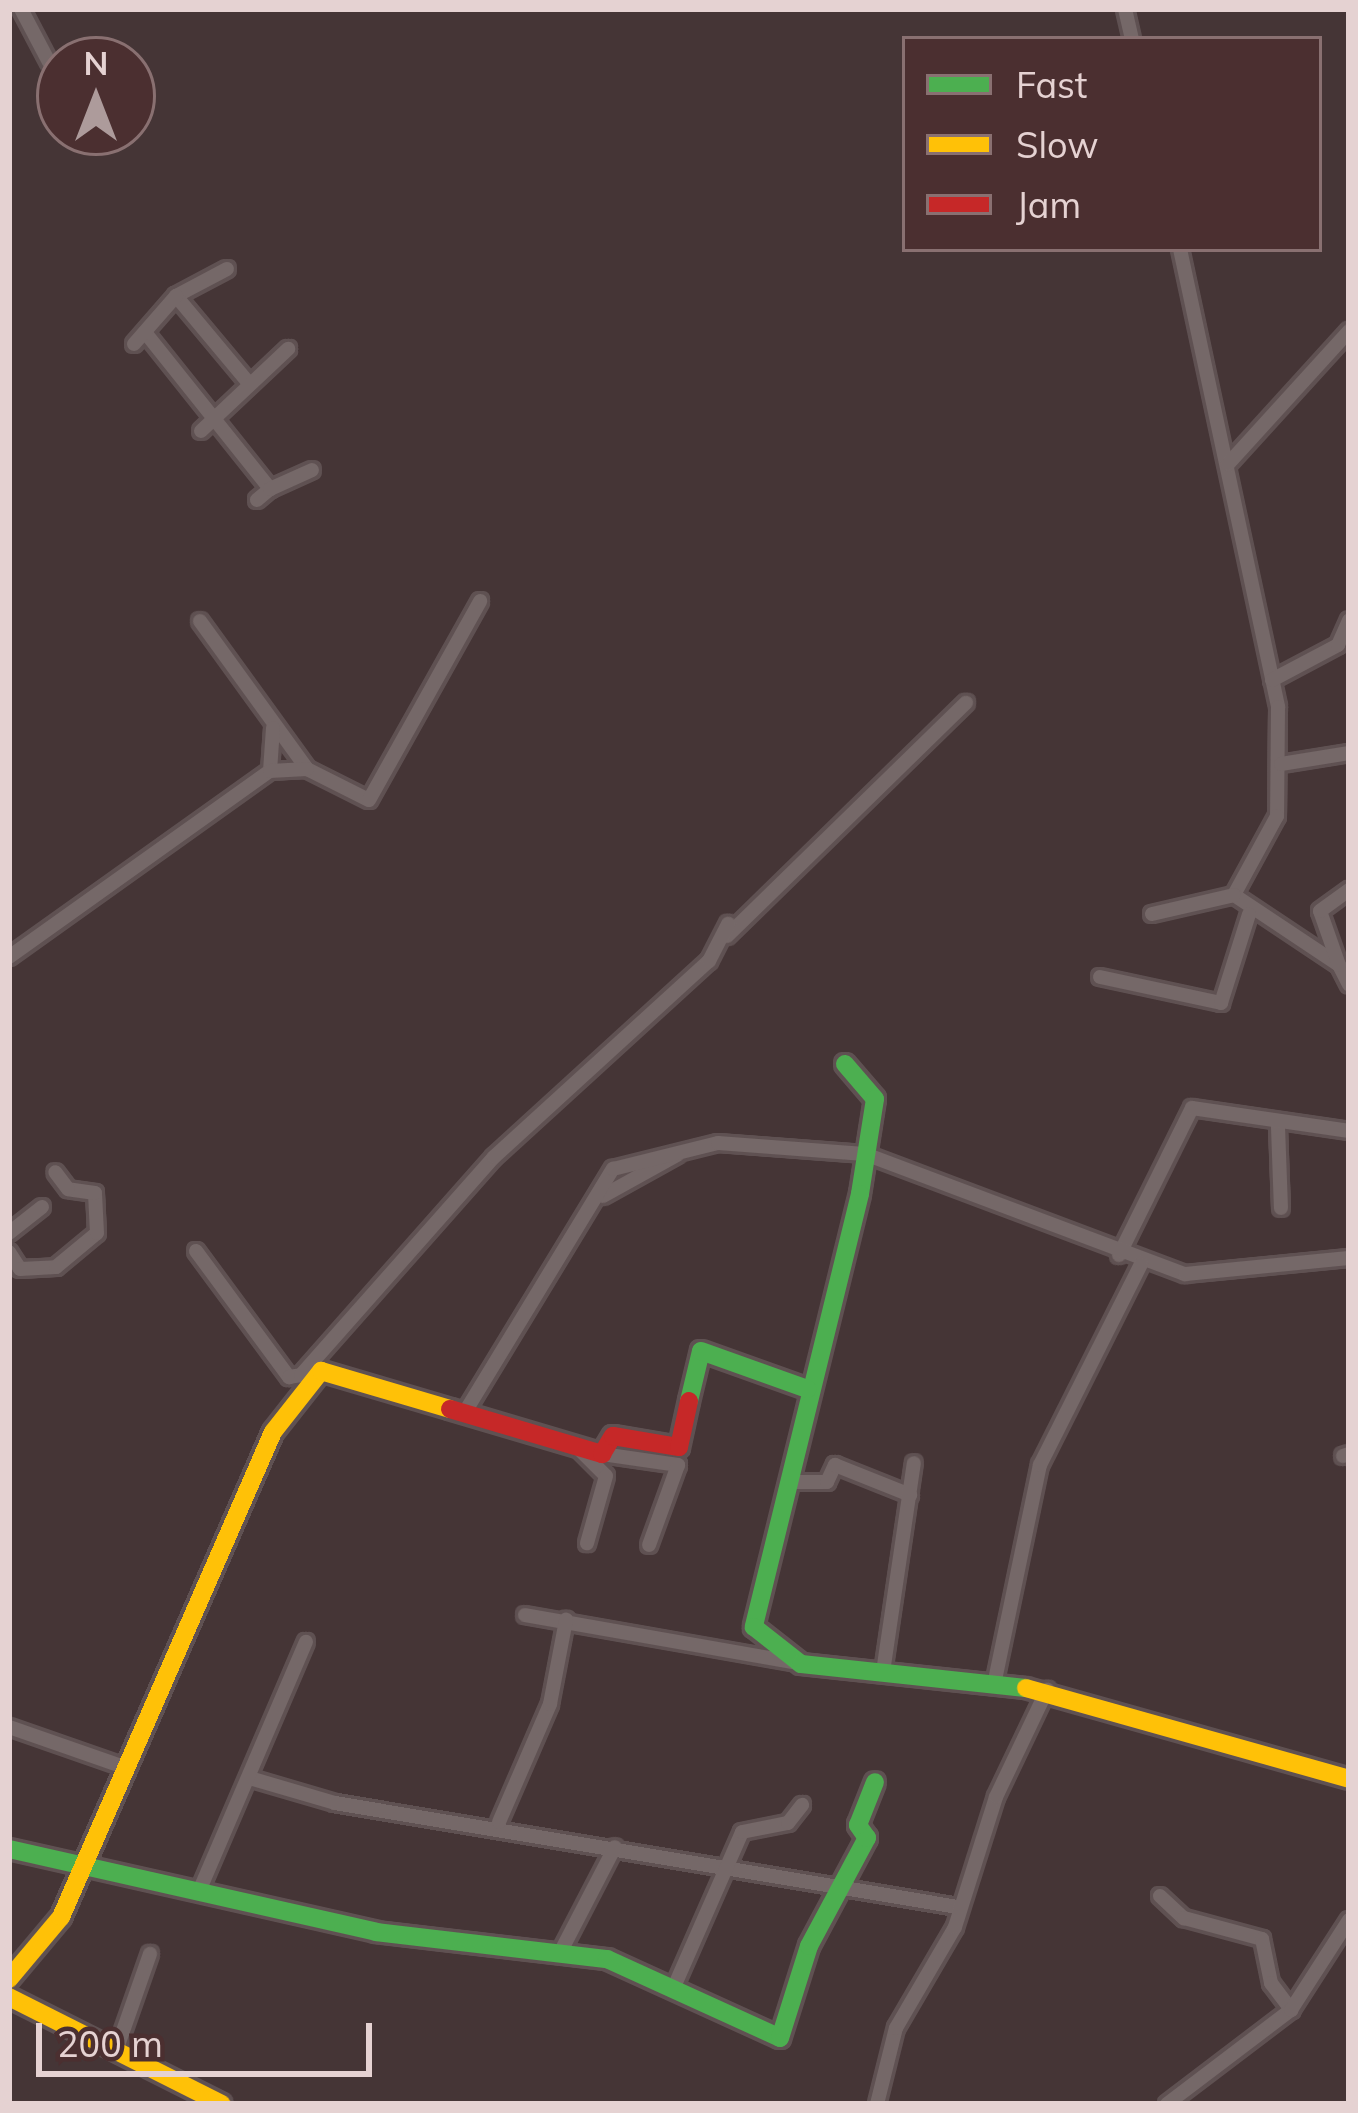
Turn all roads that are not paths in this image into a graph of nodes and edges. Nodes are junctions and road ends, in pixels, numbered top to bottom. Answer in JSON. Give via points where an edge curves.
{"nodes":[{"id":1,"x":20,"y":9,"type":"edge"},
{"id":2,"x":36,"y":38,"type":"edge"},
{"id":3,"x":1181,"y":252,"type":"edge"},
{"id":4,"x":227,"y":269,"type":"dead end"},
{"id":5,"x":176,"y":296,"type":"junction"},
{"id":6,"x":1349,"y":331,"type":"edge"},
{"id":7,"x":288,"y":349,"type":"dead end"},
{"id":8,"x":248,"y":382,"type":"junction"},
{"id":9,"x":212,"y":413,"type":"junction"},
{"id":10,"x":201,"y":431,"type":"dead end"},
{"id":11,"x":1228,"y":464,"type":"junction"},
{"id":12,"x":312,"y":470,"type":"dead end"},
{"id":13,"x":270,"y":489,"type":"junction"},
{"id":14,"x":257,"y":500,"type":"dead end"},
{"id":15,"x":480,"y":601,"type":"dead end"},
{"id":16,"x":1349,"y":620,"type":"edge"},
{"id":17,"x":200,"y":621,"type":"dead end"},
{"id":18,"x":1272,"y":680,"type":"junction"},
{"id":19,"x":966,"y":703,"type":"dead end"},
{"id":20,"x":273,"y":728,"type":"junction"},
{"id":21,"x":1349,"y":753,"type":"edge"},
{"id":22,"x":1281,"y":764,"type":"junction"},
{"id":23,"x":307,"y":769,"type":"junction"},
{"id":24,"x":270,"y":771,"type":"junction"},
{"id":25,"x":1349,"y":890,"type":"edge"},
{"id":26,"x":1234,"y":896,"type":"junction"},
{"id":27,"x":1152,"y":914,"type":"dead end"},
{"id":28,"x":1249,"y":914,"type":"junction"},
{"id":29,"x":9,"y":957,"type":"edge"},
{"id":30,"x":1339,"y":965,"type":"junction"},
{"id":31,"x":1100,"y":977,"type":"dead end"},
{"id":32,"x":1349,"y":985,"type":"edge"},
{"id":33,"x":844,"y":1064,"type":"dead end"},
{"id":34,"x":1278,"y":1127,"type":"junction"},
{"id":35,"x":1349,"y":1131,"type":"edge"},
{"id":36,"x":865,"y":1154,"type":"junction"},
{"id":37,"x":56,"y":1172,"type":"dead end"},
{"id":38,"x":42,"y":1207,"type":"dead end"},
{"id":39,"x":1281,"y":1208,"type":"dead end"},
{"id":40,"x":9,"y":1233,"type":"edge"},
{"id":41,"x":196,"y":1251,"type":"dead end"},
{"id":42,"x":9,"y":1252,"type":"edge"},
{"id":43,"x":1119,"y":1255,"type":"junction"},
{"id":44,"x":1349,"y":1258,"type":"edge"},
{"id":45,"x":1141,"y":1264,"type":"junction"},
{"id":46,"x":807,"y":1389,"type":"junction"},
{"id":47,"x":465,"y":1412,"type":"junction"},
{"id":48,"x":581,"y":1451,"type":"junction"},
{"id":49,"x":602,"y":1454,"type":"junction"},
{"id":50,"x":914,"y":1463,"type":"dead end"},
{"id":51,"x":789,"y":1482,"type":"junction"},
{"id":52,"x":910,"y":1495,"type":"junction"},
{"id":53,"x":587,"y":1543,"type":"dead end"},
{"id":54,"x":649,"y":1545,"type":"dead end"},
{"id":55,"x":525,"y":1615,"type":"dead end"},
{"id":56,"x":566,"y":1620,"type":"junction"},
{"id":57,"x":306,"y":1642,"type":"dead end"},
{"id":58,"x":801,"y":1664,"type":"junction"},
{"id":59,"x":884,"y":1672,"type":"junction"},
{"id":60,"x":995,"y":1680,"type":"junction"},
{"id":61,"x":1047,"y":1690,"type":"junction"},
{"id":62,"x":9,"y":1727,"type":"edge"},
{"id":63,"x":127,"y":1768,"type":"junction"},
{"id":64,"x":253,"y":1779,"type":"junction"},
{"id":65,"x":1349,"y":1779,"type":"edge"},
{"id":66,"x":875,"y":1782,"type":"dead end"},
{"id":67,"x":802,"y":1805,"type":"dead end"},
{"id":68,"x":499,"y":1822,"type":"junction"},
{"id":69,"x":615,"y":1847,"type":"junction"},
{"id":70,"x":9,"y":1849,"type":"edge"},
{"id":71,"x":80,"y":1866,"type":"junction"},
{"id":72,"x":724,"y":1866,"type":"junction"},
{"id":73,"x":844,"y":1887,"type":"junction"},
{"id":74,"x":200,"y":1889,"type":"junction"},
{"id":75,"x":1160,"y":1896,"type":"dead end"},
{"id":76,"x":958,"y":1907,"type":"junction"},
{"id":77,"x":1349,"y":1920,"type":"edge"},
{"id":78,"x":561,"y":1951,"type":"junction"},
{"id":79,"x":150,"y":1954,"type":"dead end"},
{"id":80,"x":9,"y":1979,"type":"edge"},
{"id":81,"x":674,"y":1987,"type":"junction"},
{"id":82,"x":9,"y":1997,"type":"edge"},
{"id":83,"x":1291,"y":2010,"type":"junction"},
{"id":84,"x":116,"y":2051,"type":"junction"},
{"id":85,"x":223,"y":2104,"type":"edge"},
{"id":86,"x":877,"y":2104,"type":"edge"},
{"id":87,"x":1167,"y":2104,"type":"edge"}],
"edges":[{"from":1,"to":2,"type":"street"},
{"from":3,"to":11,"type":"street"},
{"from":4,"to":5,"type":"street"},
{"from":5,"to":8,"type":"street"},
{"from":5,"to":9,"type":"street","via":[[153,312],[141,340]]},
{"from":6,"to":11,"type":"street"},
{"from":7,"to":8,"type":"street"},
{"from":8,"to":9,"type":"street"},
{"from":9,"to":10,"type":"street"},
{"from":9,"to":13,"type":"street"},
{"from":11,"to":18,"type":"street"},
{"from":12,"to":13,"type":"street"},
{"from":13,"to":14,"type":"street"},
{"from":15,"to":23,"type":"street","via":[[369,800]]},
{"from":16,"to":18,"type":"street","via":[[1338,646]]},
{"from":17,"to":20,"type":"street"},
{"from":18,"to":22,"type":"street"},
{"from":19,"to":41,"type":"street","via":[[494,1157],[301,1375],[289,1377]]},
{"from":20,"to":23,"type":"street"},
{"from":20,"to":24,"type":"street"},
{"from":21,"to":22,"type":"street"},
{"from":22,"to":26,"type":"street","via":[[1277,816]]},
{"from":23,"to":24,"type":"street"},
{"from":24,"to":29,"type":"street"},
{"from":25,"to":30,"type":"street","via":[[1320,911]]},
{"from":26,"to":27,"type":"street"},
{"from":26,"to":28,"type":"street"},
{"from":28,"to":30,"type":"street"},
{"from":28,"to":31,"type":"street","via":[[1221,1003]]},
{"from":30,"to":32,"type":"street"},
{"from":33,"to":36,"type":"street","via":[[875,1099]]},
{"from":34,"to":35,"type":"street"},
{"from":34,"to":39,"type":"street"},
{"from":34,"to":43,"type":"street","via":[[1192,1108]]},
{"from":36,"to":43,"type":"street"},
{"from":36,"to":46,"type":"street"},
{"from":36,"to":47,"type":"street","via":[[718,1143],[613,1168],[603,1196],[512,1322]]},
{"from":37,"to":42,"type":"street","via":[[68,1189],[95,1193],[97,1233],[56,1267],[20,1269]]},
{"from":38,"to":40,"type":"street"},
{"from":43,"to":45,"type":"street"},
{"from":44,"to":45,"type":"street","via":[[1232,1277]]},
{"from":45,"to":60,"type":"street","via":[[1040,1465]]},
{"from":46,"to":49,"type":"street","via":[[701,1351],[679,1447],[613,1436]]},
{"from":46,"to":51,"type":"street"},
{"from":47,"to":48,"type":"street"},
{"from":47,"to":63,"type":"street","via":[[321,1371],[272,1432]]},
{"from":48,"to":49,"type":"street"},
{"from":48,"to":53,"type":"street","via":[[606,1476]]},
{"from":49,"to":54,"type":"street","via":[[678,1466]]},
{"from":50,"to":52,"type":"street"},
{"from":51,"to":52,"type":"street","via":[[827,1482],[835,1465]]},
{"from":51,"to":58,"type":"street","via":[[754,1627]]},
{"from":52,"to":59,"type":"street"},
{"from":55,"to":56,"type":"street"},
{"from":56,"to":58,"type":"street"},
{"from":56,"to":68,"type":"street","via":[[550,1704]]},
{"from":57,"to":64,"type":"street"},
{"from":58,"to":59,"type":"street"},
{"from":59,"to":60,"type":"street"},
{"from":60,"to":61,"type":"street"},
{"from":61,"to":65,"type":"street"},
{"from":61,"to":76,"type":"street"},
{"from":62,"to":63,"type":"street"},
{"from":63,"to":71,"type":"street"},
{"from":64,"to":68,"type":"street","via":[[335,1803]]},
{"from":64,"to":74,"type":"street"},
{"from":66,"to":73,"type":"street","via":[[858,1825],[867,1838]]},
{"from":67,"to":72,"type":"street","via":[[788,1823],[742,1832]]},
{"from":68,"to":69,"type":"street"},
{"from":69,"to":72,"type":"street"},
{"from":69,"to":78,"type":"street"},
{"from":70,"to":71,"type":"street"},
{"from":71,"to":74,"type":"street"},
{"from":71,"to":80,"type":"street","via":[[61,1917]]},
{"from":72,"to":73,"type":"street"},
{"from":72,"to":81,"type":"street"},
{"from":73,"to":76,"type":"street"},
{"from":73,"to":81,"type":"street","via":[[809,1946],[780,2038]]},
{"from":74,"to":78,"type":"street","via":[[376,1932]]},
{"from":75,"to":83,"type":"street","via":[[1184,1918],[1262,1939]]},
{"from":76,"to":86,"type":"street","via":[[896,2028]]},
{"from":77,"to":83,"type":"street"},
{"from":78,"to":81,"type":"street"},
{"from":79,"to":84,"type":"street"},
{"from":82,"to":84,"type":"street"},
{"from":83,"to":87,"type":"street"},
{"from":84,"to":85,"type":"street"}]}
